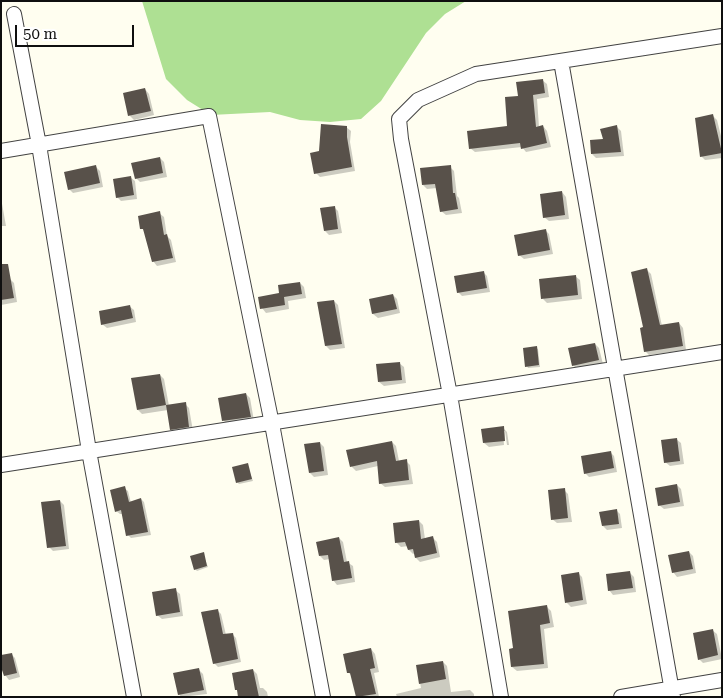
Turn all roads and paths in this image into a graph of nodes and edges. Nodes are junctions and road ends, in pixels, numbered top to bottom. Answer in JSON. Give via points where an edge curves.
{"nodes":[{"id":1,"x":14,"y":14,"type":"dead end"},
{"id":2,"x":722,"y":36,"type":"edge"},
{"id":3,"x":561,"y":61,"type":"junction"},
{"id":4,"x":39,"y":145,"type":"junction"},
{"id":5,"x":1,"y":151,"type":"edge"},
{"id":6,"x":722,"y":352,"type":"edge"},
{"id":7,"x":615,"y":369,"type":"junction"},
{"id":8,"x":450,"y":395,"type":"junction"},
{"id":9,"x":272,"y":424,"type":"junction"},
{"id":10,"x":89,"y":451,"type":"junction"},
{"id":11,"x":1,"y":465,"type":"edge"},
{"id":12,"x":722,"y":680,"type":"edge"},
{"id":13,"x":672,"y":693,"type":"edge"},
{"id":14,"x":134,"y":697,"type":"edge"},
{"id":15,"x":323,"y":697,"type":"edge"},
{"id":16,"x":500,"y":697,"type":"edge"},
{"id":17,"x":622,"y":697,"type":"edge"}],
"edges":[{"from":1,"to":4,"type":"street"},
{"from":2,"to":3,"type":"street"},
{"from":3,"to":7,"type":"street"},
{"from":3,"to":8,"type":"street","via":[[476,74],[418,100],[399,119]]},
{"from":4,"to":5,"type":"street"},
{"from":4,"to":9,"type":"street","via":[[209,116]]},
{"from":4,"to":10,"type":"street"},
{"from":6,"to":7,"type":"street"},
{"from":7,"to":8,"type":"street"},
{"from":7,"to":13,"type":"street"},
{"from":8,"to":9,"type":"street"},
{"from":8,"to":16,"type":"street"},
{"from":9,"to":10,"type":"street"},
{"from":9,"to":15,"type":"street"},
{"from":10,"to":11,"type":"street"},
{"from":10,"to":14,"type":"street"},
{"from":12,"to":13,"type":"street"},
{"from":13,"to":17,"type":"street"}]}
